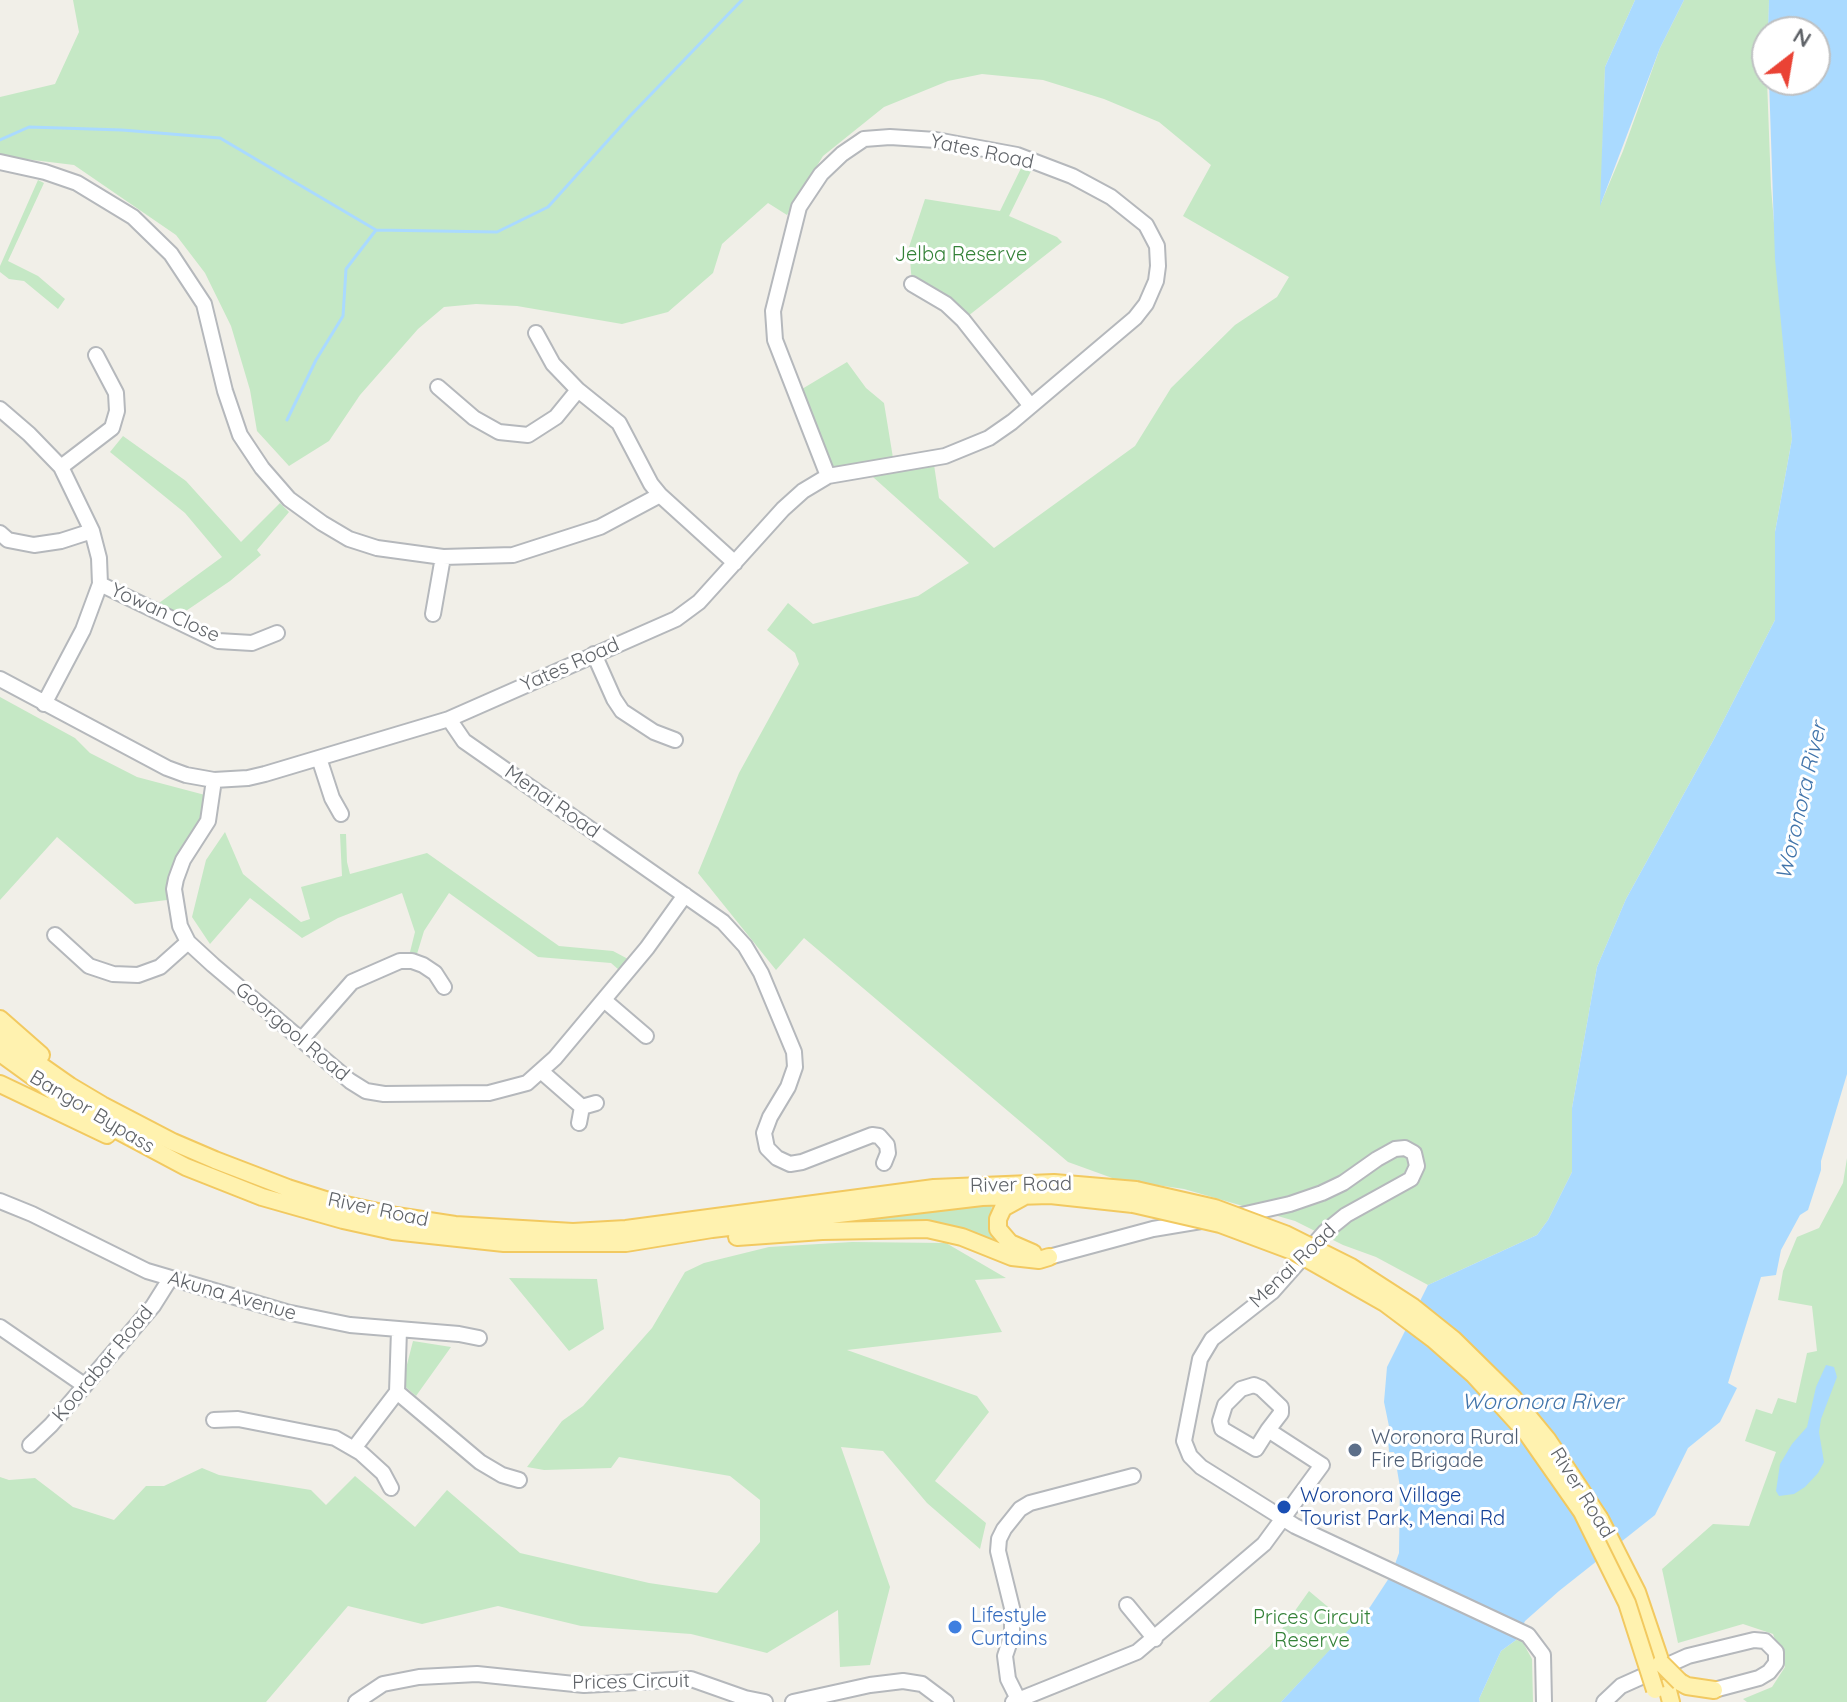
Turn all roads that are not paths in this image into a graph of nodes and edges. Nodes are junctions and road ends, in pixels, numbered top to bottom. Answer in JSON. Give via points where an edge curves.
{"nodes":[{"id":1,"x":0,"y":162,"type":"edge"},
{"id":2,"x":912,"y":284,"type":"dead end"},
{"id":3,"x":536,"y":333,"type":"dead end"},
{"id":4,"x":96,"y":355,"type":"dead end"},
{"id":5,"x":438,"y":387,"type":"dead end"},
{"id":6,"x":578,"y":390,"type":"junction"},
{"id":7,"x":1030,"y":405,"type":"junction"},
{"id":8,"x":0,"y":409,"type":"edge"},
{"id":9,"x":61,"y":467,"type":"junction"},
{"id":10,"x":828,"y":476,"type":"junction"},
{"id":11,"x":660,"y":495,"type":"junction"},
{"id":12,"x":92,"y":531,"type":"junction"},
{"id":13,"x":0,"y":533,"type":"edge"},
{"id":14,"x":443,"y":557,"type":"junction"},
{"id":15,"x":735,"y":563,"type":"junction"},
{"id":16,"x":100,"y":584,"type":"junction"},
{"id":17,"x":433,"y":614,"type":"dead end"},
{"id":18,"x":277,"y":633,"type":"dead end"},
{"id":19,"x":594,"y":654,"type":"junction"},
{"id":20,"x":0,"y":679,"type":"edge"},
{"id":21,"x":44,"y":704,"type":"junction"},
{"id":22,"x":449,"y":719,"type":"junction"},
{"id":23,"x":675,"y":740,"type":"dead end"},
{"id":24,"x":319,"y":758,"type":"junction"},
{"id":25,"x":214,"y":780,"type":"junction"},
{"id":26,"x":341,"y":814,"type":"dead end"},
{"id":27,"x":685,"y":895,"type":"junction"},
{"id":28,"x":55,"y":935,"type":"dead end"},
{"id":29,"x":188,"y":942,"type":"junction"},
{"id":30,"x":444,"y":987,"type":"dead end"},
{"id":31,"x":604,"y":1000,"type":"junction"},
{"id":32,"x":0,"y":1019,"type":"edge"},
{"id":33,"x":646,"y":1036,"type":"dead end"},
{"id":34,"x":0,"y":1037,"type":"edge"},
{"id":35,"x":301,"y":1040,"type":"junction"},
{"id":36,"x":0,"y":1053,"type":"edge"},
{"id":37,"x":542,"y":1072,"type":"junction"},
{"id":38,"x":0,"y":1084,"type":"edge"},
{"id":39,"x":579,"y":1123,"type":"dead end"},
{"id":40,"x":173,"y":1142,"type":"junction"},
{"id":41,"x":884,"y":1163,"type":"dead end"},
{"id":42,"x":186,"y":1167,"type":"junction"},
{"id":43,"x":1028,"y":1195,"type":"junction"},
{"id":44,"x":1134,"y":1197,"type":"junction"},
{"id":45,"x":0,"y":1201,"type":"edge"},
{"id":46,"x":674,"y":1237,"type":"junction"},
{"id":47,"x":1049,"y":1257,"type":"junction"},
{"id":48,"x":170,"y":1279,"type":"junction"},
{"id":49,"x":0,"y":1327,"type":"edge"},
{"id":50,"x":399,"y":1330,"type":"junction"},
{"id":51,"x":479,"y":1338,"type":"dead end"},
{"id":52,"x":84,"y":1385,"type":"junction"},
{"id":53,"x":397,"y":1392,"type":"junction"},
{"id":54,"x":214,"y":1420,"type":"dead end"},
{"id":55,"x":1268,"y":1430,"type":"junction"},
{"id":56,"x":30,"y":1445,"type":"dead end"},
{"id":57,"x":355,"y":1447,"type":"junction"},
{"id":58,"x":1133,"y":1476,"type":"dead end"},
{"id":59,"x":519,"y":1480,"type":"dead end"},
{"id":60,"x":391,"y":1488,"type":"dead end"},
{"id":61,"x":1284,"y":1519,"type":"junction"},
{"id":62,"x":1127,"y":1605,"type":"dead end"},
{"id":63,"x":1155,"y":1639,"type":"junction"},
{"id":64,"x":1714,"y":1690,"type":"junction"},
{"id":65,"x":1666,"y":1693,"type":"edge"},
{"id":66,"x":1016,"y":1701,"type":"edge"},
{"id":67,"x":356,"y":1702,"type":"edge"},
{"id":68,"x":765,"y":1702,"type":"edge"},
{"id":69,"x":793,"y":1702,"type":"edge"},
{"id":70,"x":946,"y":1702,"type":"edge"},
{"id":71,"x":1544,"y":1702,"type":"edge"},
{"id":72,"x":1604,"y":1702,"type":"edge"},
{"id":73,"x":1697,"y":1702,"type":"edge"}],
"edges":[{"from":1,"to":14,"type":"street","via":[[77,183],[133,217],[171,254],[204,304],[240,435],[289,499],[349,539]]},
{"from":2,"to":7,"type":"street","via":[[963,320]]},
{"from":3,"to":6,"type":"street","via":[[553,364]]},
{"from":4,"to":9,"type":"street","via":[[116,393],[112,428]]},
{"from":5,"to":6,"type":"street","via":[[499,432],[528,435],[556,417]]},
{"from":6,"to":11,"type":"street","via":[[619,423]]},
{"from":7,"to":10,"type":"street","name":"Yates Road","via":[[989,438],[945,456]]},
{"from":7,"to":10,"type":"street","name":"Yates Road","via":[[1146,304],[1158,266],[1157,246],[1146,225],[1111,197],[1030,159],[936,140],[864,139],[821,174],[799,207],[773,311],[775,340]]},
{"from":8,"to":9,"type":"street"},
{"from":9,"to":12,"type":"street"},
{"from":10,"to":15,"type":"street","name":"Yates Road","via":[[783,509]]},
{"from":11,"to":14,"type":"street","via":[[600,527],[513,555]]},
{"from":11,"to":15,"type":"street"},
{"from":12,"to":13,"type":"street","via":[[34,545]]},
{"from":12,"to":16,"type":"street"},
{"from":14,"to":17,"type":"street"},
{"from":15,"to":19,"type":"street","name":"Yates Road","via":[[676,619]]},
{"from":16,"to":18,"type":"street","name":"Yowan Close","via":[[218,641],[252,643]]},
{"from":16,"to":21,"type":"street","via":[[83,630]]},
{"from":19,"to":22,"type":"street","name":"Yates Road"},
{"from":19,"to":23,"type":"street","via":[[622,711]]},
{"from":20,"to":21,"type":"street"},
{"from":21,"to":25,"type":"street","via":[[167,768]]},
{"from":22,"to":24,"type":"street"},
{"from":22,"to":27,"type":"street","name":"Menai Road","via":[[464,741]]},
{"from":24,"to":25,"type":"street","via":[[248,778]]},
{"from":24,"to":26,"type":"street"},
{"from":25,"to":29,"type":"street","via":[[208,821],[183,860],[174,889]]},
{"from":27,"to":31,"type":"street","name":"Goorgool Road"},
{"from":27,"to":41,"type":"street","name":"Menai Road","via":[[730,927],[745,946],[789,1036],[795,1067],[764,1133],[767,1148],[790,1164],[872,1135],[887,1145]]},
{"from":28,"to":29,"type":"street","via":[[89,966],[113,974],[138,975],[160,967]]},
{"from":29,"to":35,"type":"street","name":"Goorgool Road"},
{"from":30,"to":35,"type":"street","via":[[423,965],[400,961],[352,982]]},
{"from":31,"to":33,"type":"street"},
{"from":31,"to":37,"type":"street","name":"Goorgool Road"},
{"from":32,"to":40,"type":"main road","via":[[70,1076]]},
{"from":34,"to":40,"type":"main road","name":"Bangor Bypass","via":[[70,1086]]},
{"from":35,"to":37,"type":"street","name":"Goorgool Road","via":[[350,1081],[384,1094],[489,1093],[527,1083]]},
{"from":36,"to":42,"type":"main road","name":"Bangor Bypass","via":[[109,1126]]},
{"from":37,"to":39,"type":"street","via":[[589,1105]]},
{"from":38,"to":42,"type":"main road","via":[[140,1151]]},
{"from":40,"to":44,"type":"main road","name":"River Road","via":[[288,1188],[361,1209],[455,1225],[573,1232],[934,1188],[1054,1183]]},
{"from":42,"to":46,"type":"main road","name":"River Road","via":[[262,1197],[393,1231],[545,1245]]},
{"from":43,"to":44,"type":"main road","name":"River Road"},
{"from":43,"to":46,"type":"main road","name":"River Road","via":[[876,1209]]},
{"from":43,"to":47,"type":"main road","via":[[1003,1208],[998,1229],[1010,1243]]},
{"from":44,"to":65,"type":"main road","name":"River Road","bridge":true,"via":[[1295,1252],[1385,1303],[1474,1375],[1533,1441],[1582,1512]]},
{"from":44,"to":65,"type":"main road","name":"River Road","bridge":true,"via":[[1215,1208],[1301,1241],[1371,1279],[1453,1339],[1514,1399],[1577,1482],[1632,1582],[1661,1663]]},
{"from":45,"to":48,"type":"street","name":"Akuna Avenue"},
{"from":46,"to":47,"type":"main road","via":[[927,1229],[1012,1257]]},
{"from":47,"to":61,"type":"street","name":"Menai Road","via":[[1153,1229],[1290,1204],[1343,1183],[1395,1149],[1414,1153],[1417,1166],[1411,1179],[1325,1232],[1272,1292],[1212,1339],[1200,1359],[1185,1428],[1186,1450],[1201,1467]]},
{"from":48,"to":50,"type":"street","name":"Akuna Avenue","via":[[309,1318]]},
{"from":48,"to":52,"type":"street","name":"Koorabar Road"},
{"from":49,"to":52,"type":"street"},
{"from":50,"to":51,"type":"street","name":"Akuna Avenue"},
{"from":50,"to":53,"type":"street"},
{"from":52,"to":56,"type":"street","name":"Koorabar Road"},
{"from":53,"to":57,"type":"street"},
{"from":53,"to":59,"type":"street","via":[[480,1462]]},
{"from":54,"to":57,"type":"street","via":[[238,1419],[320,1434]]},
{"from":55,"to":55,"type":"street","via":[[1256,1449],[1222,1429],[1225,1405],[1241,1389],[1261,1388],[1281,1407]]},
{"from":55,"to":61,"type":"street","via":[[1322,1465]]},
{"from":57,"to":60,"type":"street"},
{"from":58,"to":66,"type":"street","via":[[1030,1503],[1004,1529],[998,1551],[1012,1608],[1005,1656]]},
{"from":61,"to":63,"type":"street","via":[[1264,1544]]},
{"from":61,"to":71,"type":"street","name":"Menai Road","via":[[1532,1639],[1543,1655]]},
{"from":62,"to":63,"type":"street"},
{"from":63,"to":66,"type":"street","via":[[1128,1656]]},
{"from":64,"to":65,"type":"main road","via":[[1687,1686]]},
{"from":64,"to":72,"type":"street","via":[[1769,1672],[1776,1652],[1765,1641],[1754,1640],[1688,1656],[1621,1686]]},
{"from":64,"to":73,"type":"main road"},
{"from":67,"to":68,"type":"street","name":"Prices Circuit","via":[[383,1684],[477,1674],[584,1685],[691,1679]]},
{"from":69,"to":70,"type":"street","via":[[897,1681],[922,1684]]}]}
